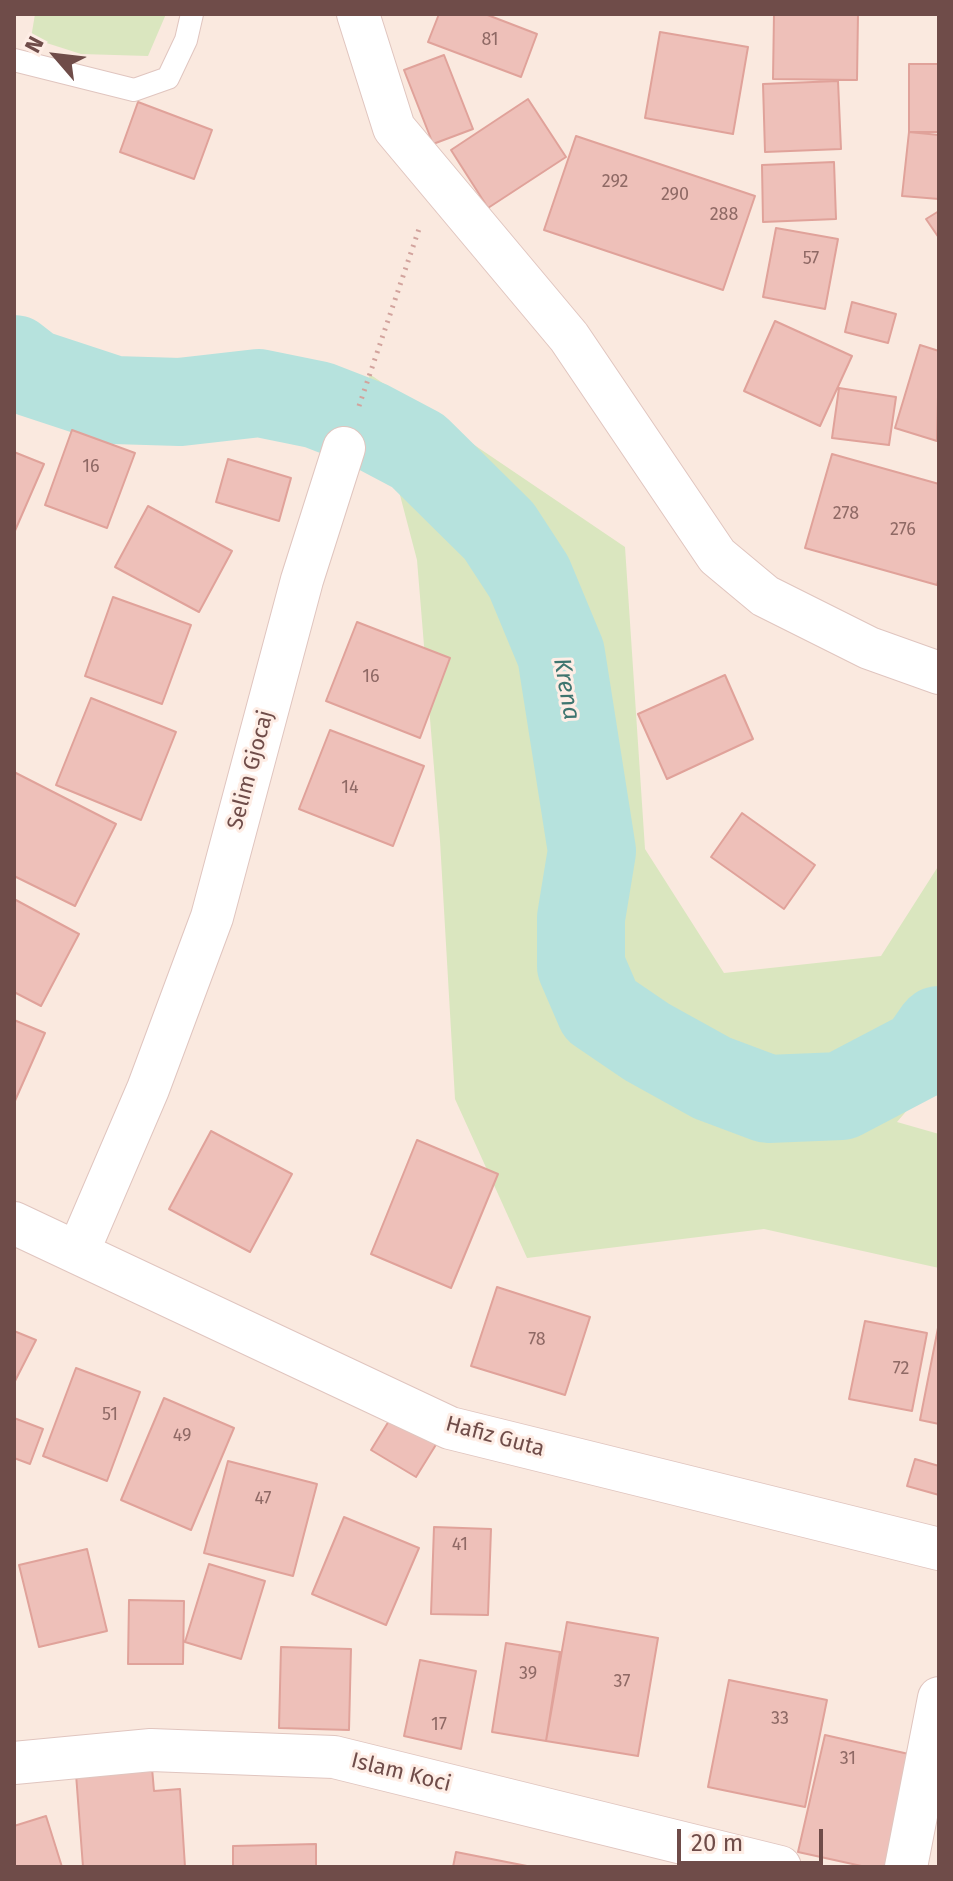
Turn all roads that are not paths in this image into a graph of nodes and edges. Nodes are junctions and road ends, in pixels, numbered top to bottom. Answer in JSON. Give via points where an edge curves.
{"nodes":[{"id":1,"x":192,"y":14,"type":"edge"},
{"id":2,"x":358,"y":14,"type":"edge"},
{"id":3,"x":14,"y":60,"type":"edge"},
{"id":4,"x":344,"y":448,"type":"dead end"},
{"id":5,"x":939,"y":673,"type":"edge"},
{"id":6,"x":14,"y":1223,"type":"edge"},
{"id":7,"x":78,"y":1252,"type":"junction"},
{"id":8,"x":939,"y":1549,"type":"edge"},
{"id":9,"x":939,"y":1698,"type":"edge"},
{"id":10,"x":14,"y":1763,"type":"edge"},
{"id":11,"x":780,"y":1867,"type":"edge"},
{"id":12,"x":906,"y":1867,"type":"edge"}],
"edges":[{"from":1,"to":3,"type":"lane","via":[[168,78],[134,90]]},
{"from":2,"to":5,"type":"street","via":[[394,128],[569,337],[717,556],[765,596],[869,648]]},
{"from":4,"to":7,"type":"street","name":"Selim Gjocaj","via":[[302,580],[212,917],[148,1089]]},
{"from":6,"to":7,"type":"street","name":"Hafiz Guta"},
{"from":7,"to":8,"type":"street","name":"Hafiz Guta","via":[[450,1428]]},
{"from":9,"to":12,"type":"street"},
{"from":10,"to":11,"type":"street","name":"Islam Koci","via":[[151,1750],[334,1757]]}]}
